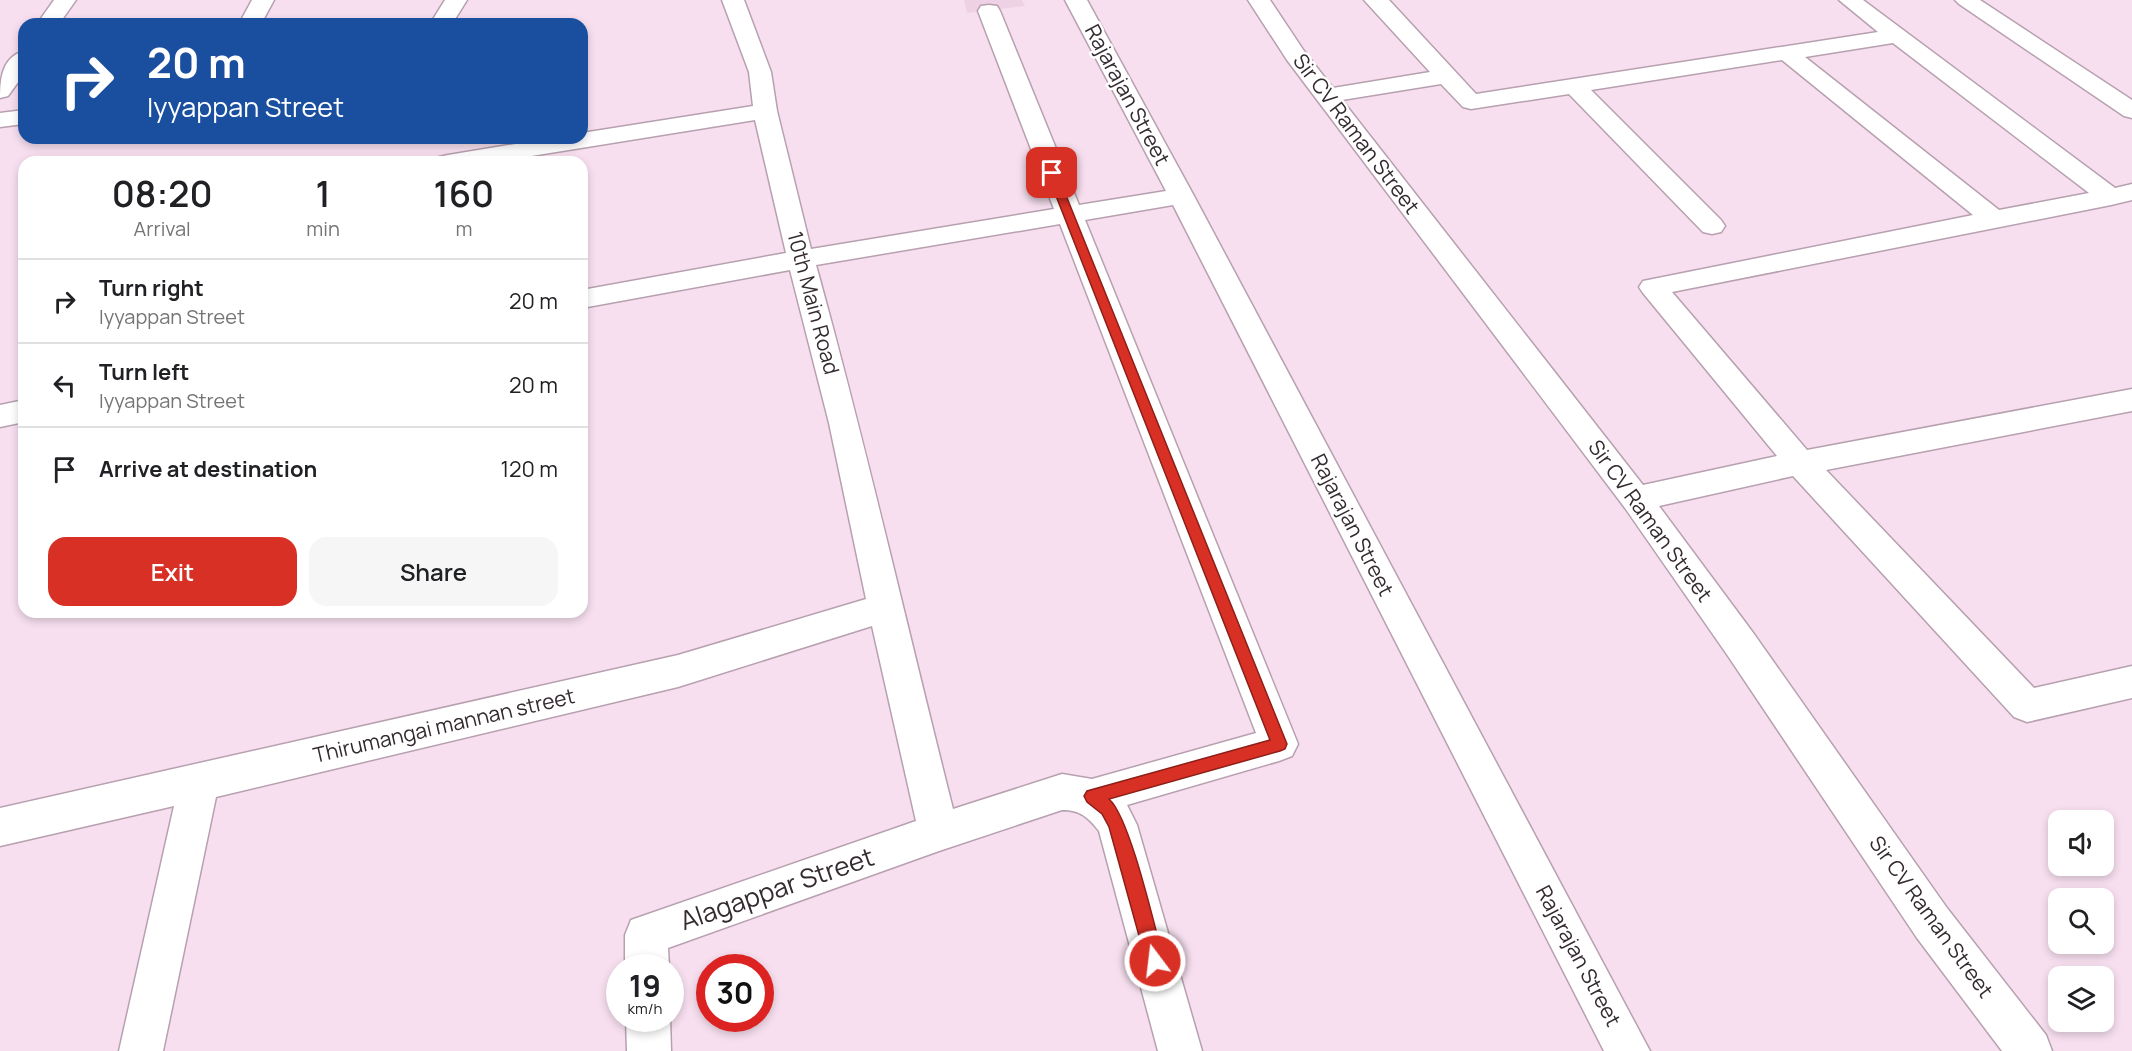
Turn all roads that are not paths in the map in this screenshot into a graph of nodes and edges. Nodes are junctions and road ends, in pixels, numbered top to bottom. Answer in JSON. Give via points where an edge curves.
{"nodes":[{"id":1,"x":65,"y":0,"type":"edge"},
{"id":2,"x":263,"y":0,"type":"edge"},
{"id":3,"x":456,"y":0,"type":"edge"},
{"id":4,"x":733,"y":0,"type":"edge"},
{"id":5,"x":1076,"y":0,"type":"edge"},
{"id":6,"x":1259,"y":0,"type":"edge"},
{"id":7,"x":1378,"y":0,"type":"edge"},
{"id":8,"x":1850,"y":0,"type":"edge"},
{"id":9,"x":1966,"y":0,"type":"edge"},
{"id":10,"x":989,"y":11,"type":"dead end"},
{"id":11,"x":52,"y":18,"type":"edge"},
{"id":12,"x":252,"y":18,"type":"edge"},
{"id":13,"x":445,"y":18,"type":"edge"},
{"id":14,"x":1894,"y":36,"type":"junction"},
{"id":15,"x":1787,"y":53,"type":"junction"},
{"id":16,"x":18,"y":66,"type":"edge"},
{"id":17,"x":1446,"y":76,"type":"junction"},
{"id":18,"x":1574,"y":86,"type":"junction"},
{"id":19,"x":0,"y":91,"type":"edge"},
{"id":20,"x":1327,"y":96,"type":"junction"},
{"id":21,"x":765,"y":111,"type":"junction"},
{"id":22,"x":2132,"y":111,"type":"edge"},
{"id":23,"x":18,"y":118,"type":"edge"},
{"id":24,"x":0,"y":120,"type":"edge"},
{"id":25,"x":588,"y":139,"type":"edge"},
{"id":26,"x":560,"y":144,"type":"edge"},
{"id":27,"x":485,"y":156,"type":"edge"},
{"id":28,"x":2121,"y":194,"type":"edge"},
{"id":29,"x":1181,"y":196,"type":"junction"},
{"id":30,"x":1068,"y":214,"type":"junction"},
{"id":31,"x":1995,"y":220,"type":"junction"},
{"id":32,"x":1712,"y":226,"type":"dead end"},
{"id":33,"x":802,"y":259,"type":"junction"},
{"id":34,"x":588,"y":298,"type":"edge"},
{"id":35,"x":2132,"y":400,"type":"edge"},
{"id":36,"x":18,"y":412,"type":"edge"},
{"id":37,"x":0,"y":416,"type":"edge"},
{"id":38,"x":1800,"y":463,"type":"junction"},
{"id":39,"x":1636,"y":499,"type":"junction"},
{"id":40,"x":885,"y":608,"type":"junction"},
{"id":41,"x":2132,"y":682,"type":"edge"},
{"id":42,"x":199,"y":783,"type":"junction"},
{"id":43,"x":1093,"y":796,"type":"junction"},
{"id":44,"x":0,"y":827,"type":"edge"},
{"id":45,"x":939,"y":832,"type":"junction"},
{"id":46,"x":647,"y":954,"type":"edge"},
{"id":47,"x":648,"y":1032,"type":"edge"},
{"id":48,"x":141,"y":1051,"type":"edge"},
{"id":49,"x":649,"y":1051,"type":"edge"},
{"id":50,"x":1180,"y":1051,"type":"edge"},
{"id":51,"x":1628,"y":1051,"type":"edge"},
{"id":52,"x":2030,"y":1051,"type":"edge"}],
"edges":[{"from":1,"to":11,"type":"street"},
{"from":2,"to":12,"type":"street"},
{"from":3,"to":13,"type":"street"},
{"from":4,"to":21,"type":"street","name":"10th Main Road","via":[[760,72]]},
{"from":5,"to":29,"type":"street","name":"Rajarajan Street"},
{"from":6,"to":20,"type":"street","name":"Sir CV Raman Street"},
{"from":7,"to":17,"type":"street"},
{"from":8,"to":14,"type":"street"},
{"from":9,"to":22,"type":"street"},
{"from":10,"to":30,"type":"street"},
{"from":14,"to":15,"type":"street"},
{"from":14,"to":28,"type":"street"},
{"from":15,"to":18,"type":"street"},
{"from":15,"to":31,"type":"street"},
{"from":16,"to":19,"type":"street"},
{"from":17,"to":18,"type":"street","via":[[1471,102]]},
{"from":17,"to":20,"type":"street"},
{"from":18,"to":32,"type":"street"},
{"from":20,"to":39,"type":"street","name":"Sir CV Raman Street"},
{"from":21,"to":25,"type":"street"},
{"from":21,"to":33,"type":"street","name":"10th Main Road"},
{"from":23,"to":24,"type":"street"},
{"from":26,"to":27,"type":"street"},
{"from":28,"to":31,"type":"street"},
{"from":29,"to":30,"type":"street"},
{"from":29,"to":51,"type":"street","name":"Rajarajan Street"},
{"from":30,"to":33,"type":"street"},
{"from":30,"to":43,"type":"street","via":[[1280,744]]},
{"from":31,"to":38,"type":"street","via":[[1653,287]]},
{"from":33,"to":34,"type":"street"},
{"from":33,"to":40,"type":"street","name":"10th Main Road"},
{"from":35,"to":38,"type":"street"},
{"from":36,"to":37,"type":"street"},
{"from":38,"to":39,"type":"street"},
{"from":38,"to":41,"type":"street","via":[[2027,706]]},
{"from":39,"to":52,"type":"street","name":"Sir CV Raman Street","via":[[1932,922]]},
{"from":40,"to":42,"type":"street","name":"Thirumangai mannan street","via":[[678,671]]},
{"from":40,"to":45,"type":"street","name":"10th Main Road"},
{"from":42,"to":44,"type":"street","name":"Thirumangai mannan street"},
{"from":42,"to":48,"type":"street"},
{"from":43,"to":45,"type":"street","via":[[1078,791],[1062,792]]},
{"from":43,"to":50,"type":"street","via":[[1117,825]]},
{"from":45,"to":46,"type":"street","name":"Alagappar Street","via":[[646,935]]},
{"from":47,"to":49,"type":"street"}]}
